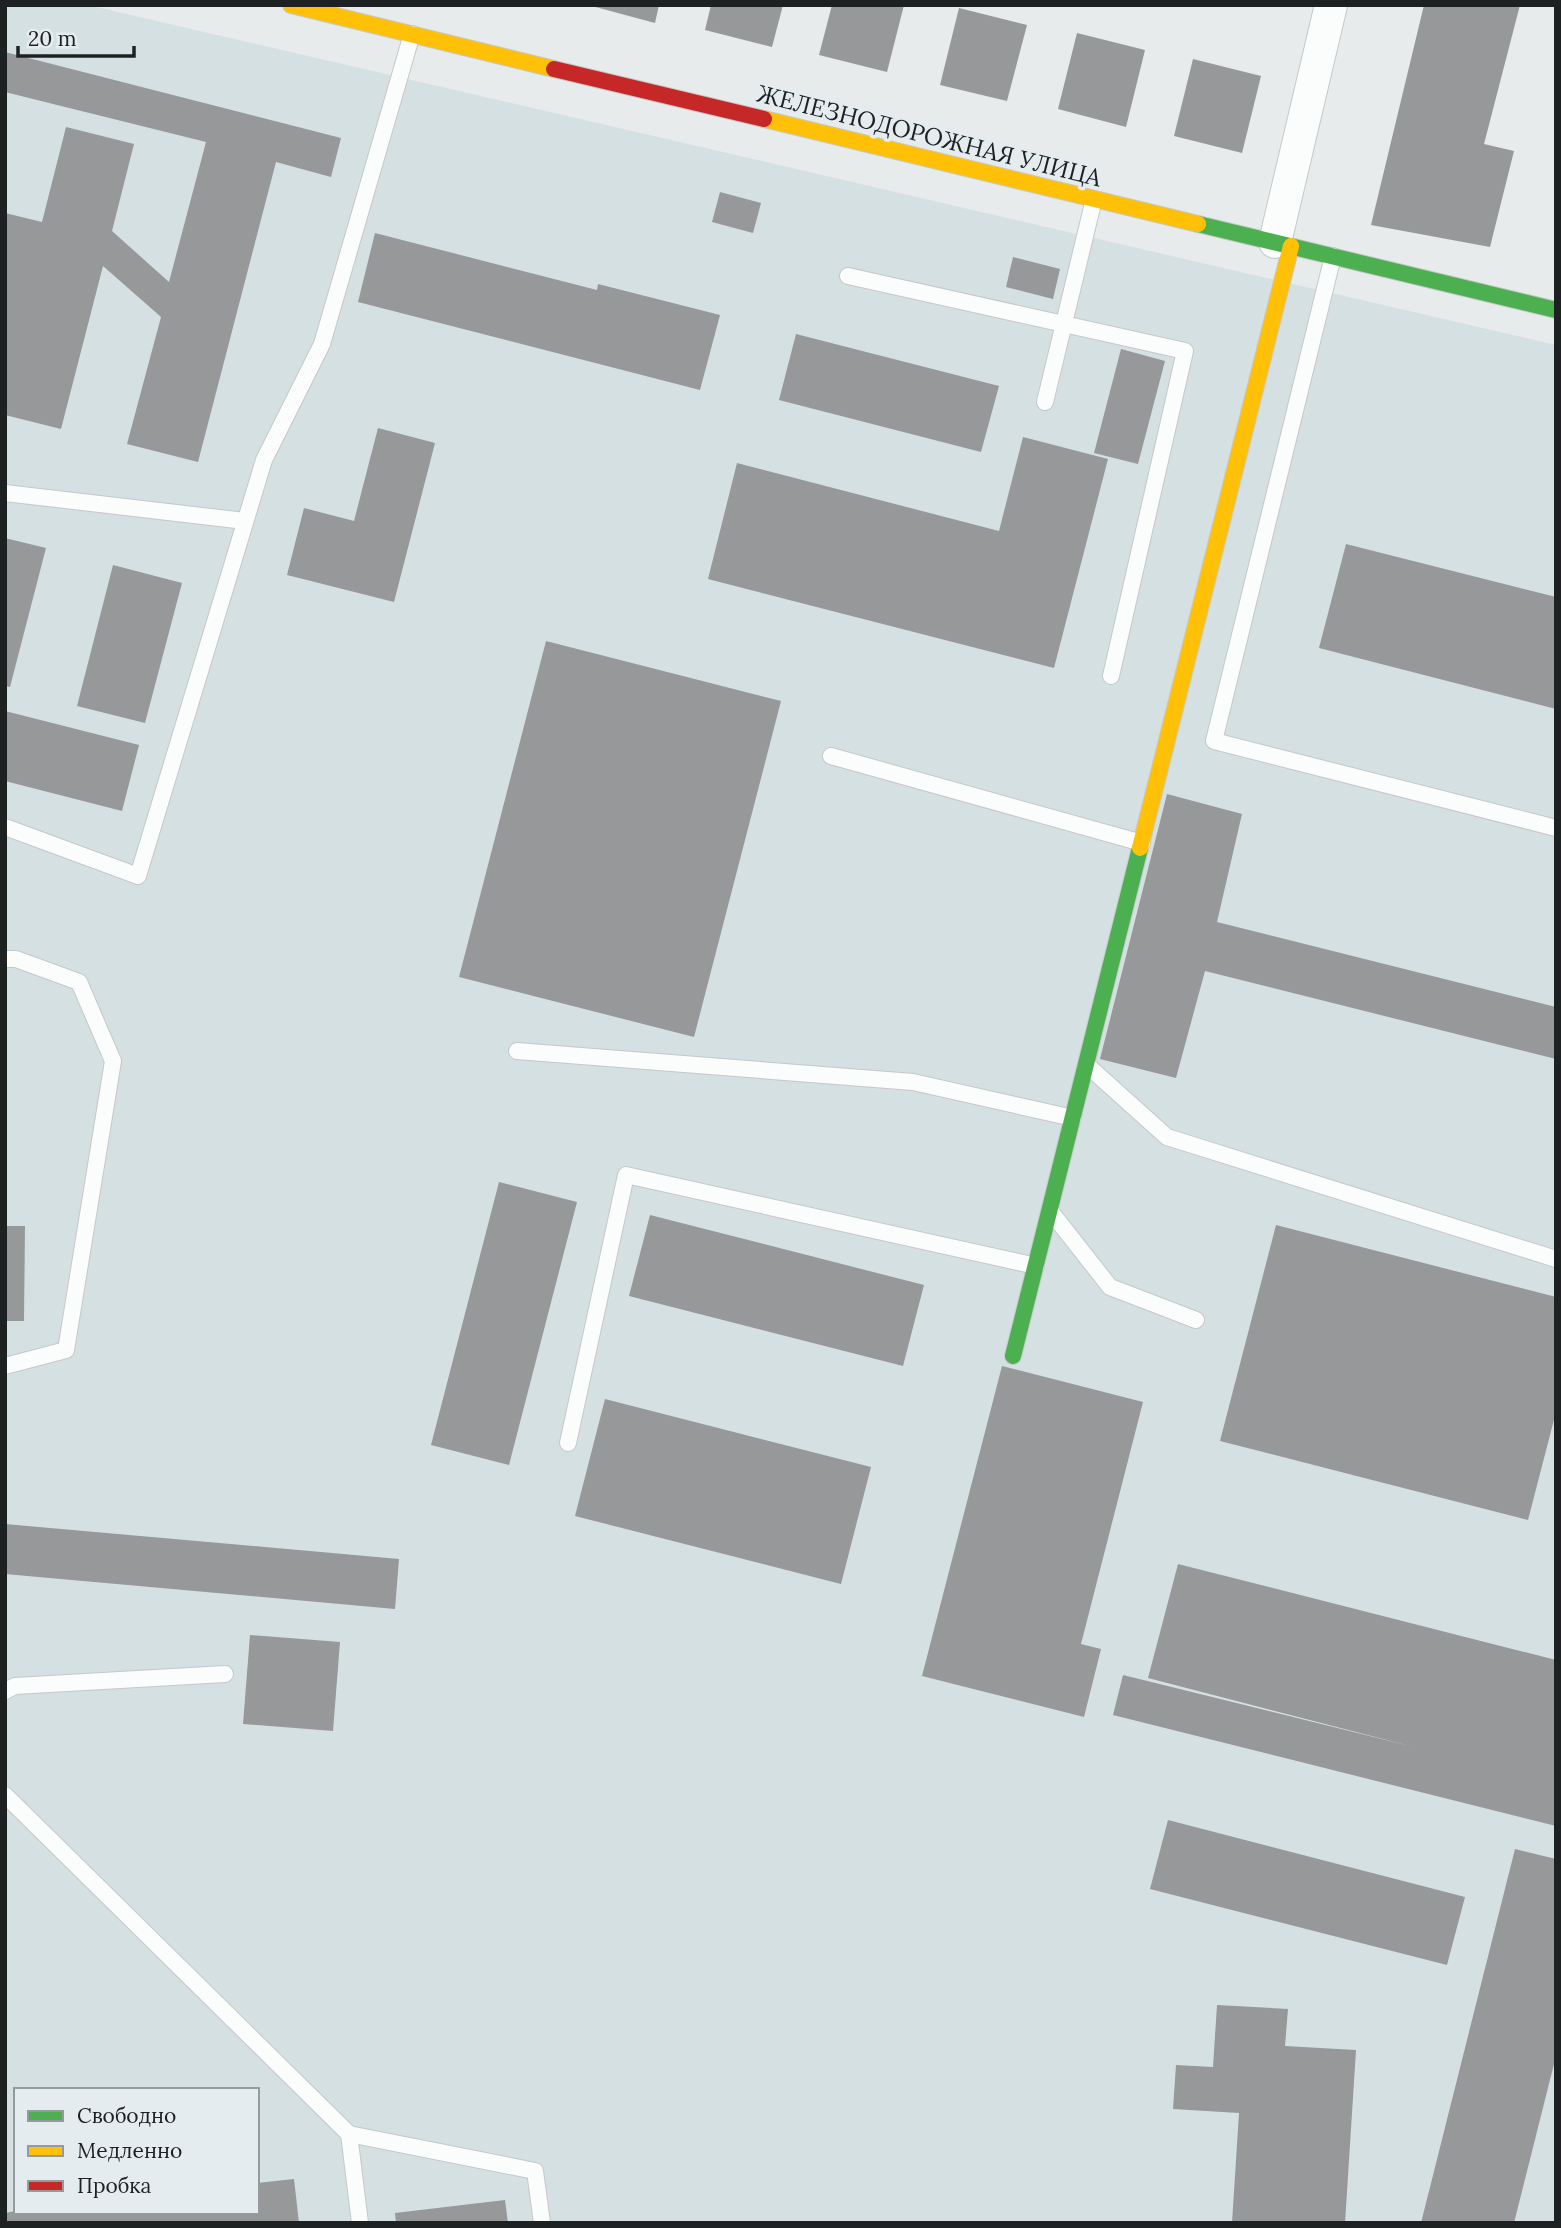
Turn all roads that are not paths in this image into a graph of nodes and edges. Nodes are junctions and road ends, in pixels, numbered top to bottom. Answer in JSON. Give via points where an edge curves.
{"nodes":[{"id":1,"x":291,"y":5,"type":"edge"},
{"id":2,"x":1331,"y":5,"type":"edge"},
{"id":3,"x":412,"y":34,"type":"junction"},
{"id":4,"x":1094,"y":199,"type":"junction"},
{"id":5,"x":1283,"y":244,"type":"junction"},
{"id":6,"x":1333,"y":256,"type":"junction"},
{"id":7,"x":848,"y":276,"type":"dead end"},
{"id":8,"x":1556,"y":310,"type":"edge"},
{"id":9,"x":1065,"y":324,"type":"junction"},
{"id":10,"x":1045,"y":402,"type":"dead end"},
{"id":11,"x":5,"y":493,"type":"edge"},
{"id":12,"x":245,"y":521,"type":"junction"},
{"id":13,"x":1111,"y":676,"type":"dead end"},
{"id":14,"x":831,"y":756,"type":"dead end"},
{"id":15,"x":5,"y":827,"type":"edge"},
{"id":16,"x":1556,"y":828,"type":"edge"},
{"id":17,"x":1142,"y":843,"type":"junction"},
{"id":18,"x":5,"y":959,"type":"edge"},
{"id":19,"x":517,"y":1051,"type":"dead end"},
{"id":20,"x":1087,"y":1064,"type":"junction"},
{"id":21,"x":1073,"y":1118,"type":"junction"},
{"id":22,"x":1050,"y":1210,"type":"junction"},
{"id":23,"x":1556,"y":1259,"type":"edge"},
{"id":24,"x":1036,"y":1266,"type":"junction"},
{"id":25,"x":1196,"y":1320,"type":"dead end"},
{"id":26,"x":1013,"y":1356,"type":"dead end"},
{"id":27,"x":5,"y":1366,"type":"edge"},
{"id":28,"x":568,"y":1443,"type":"dead end"},
{"id":29,"x":225,"y":1674,"type":"dead end"},
{"id":30,"x":5,"y":1691,"type":"edge"},
{"id":31,"x":5,"y":1795,"type":"edge"},
{"id":32,"x":349,"y":2134,"type":"junction"},
{"id":33,"x":360,"y":2223,"type":"edge"},
{"id":34,"x":542,"y":2223,"type":"edge"}],
"edges":[{"from":1,"to":3,"type":"street","name":"ЖЕЛЕЗНОДОРОЖНАЯ УЛИЦА"},
{"from":2,"to":5,"type":"street"},
{"from":3,"to":4,"type":"street","name":"ЖЕЛЕЗНОДОРОЖНАЯ УЛИЦА"},
{"from":3,"to":12,"type":"lane","via":[[322,344],[264,460]]},
{"from":4,"to":5,"type":"street","name":"ЖЕЛЕЗНОДОРОЖНАЯ УЛИЦА"},
{"from":4,"to":9,"type":"lane"},
{"from":5,"to":6,"type":"street","name":"ЖЕЛЕЗНОДОРОЖНАЯ УЛИЦА"},
{"from":5,"to":17,"type":"street"},
{"from":6,"to":8,"type":"street","name":"ЖЕЛЕЗНОДОРОЖНАЯ УЛИЦА"},
{"from":6,"to":16,"type":"lane","via":[[1214,741]]},
{"from":7,"to":9,"type":"lane"},
{"from":9,"to":10,"type":"lane"},
{"from":9,"to":13,"type":"lane","via":[[1185,351]]},
{"from":11,"to":12,"type":"lane"},
{"from":12,"to":15,"type":"lane","via":[[138,876]]},
{"from":14,"to":17,"type":"lane"},
{"from":17,"to":20,"type":"street"},
{"from":18,"to":27,"type":"lane","via":[[79,982],[113,1061],[66,1350]]},
{"from":19,"to":21,"type":"lane","via":[[913,1082]]},
{"from":20,"to":21,"type":"street"},
{"from":20,"to":23,"type":"lane","via":[[1167,1137]]},
{"from":21,"to":22,"type":"street"},
{"from":22,"to":24,"type":"street"},
{"from":22,"to":25,"type":"lane","via":[[1110,1287]]},
{"from":24,"to":26,"type":"street"},
{"from":24,"to":28,"type":"lane","via":[[626,1175]]},
{"from":29,"to":30,"type":"lane","via":[[15,1686]]},
{"from":31,"to":32,"type":"lane"},
{"from":32,"to":33,"type":"lane"},
{"from":32,"to":34,"type":"lane","via":[[535,2171]]}]}
